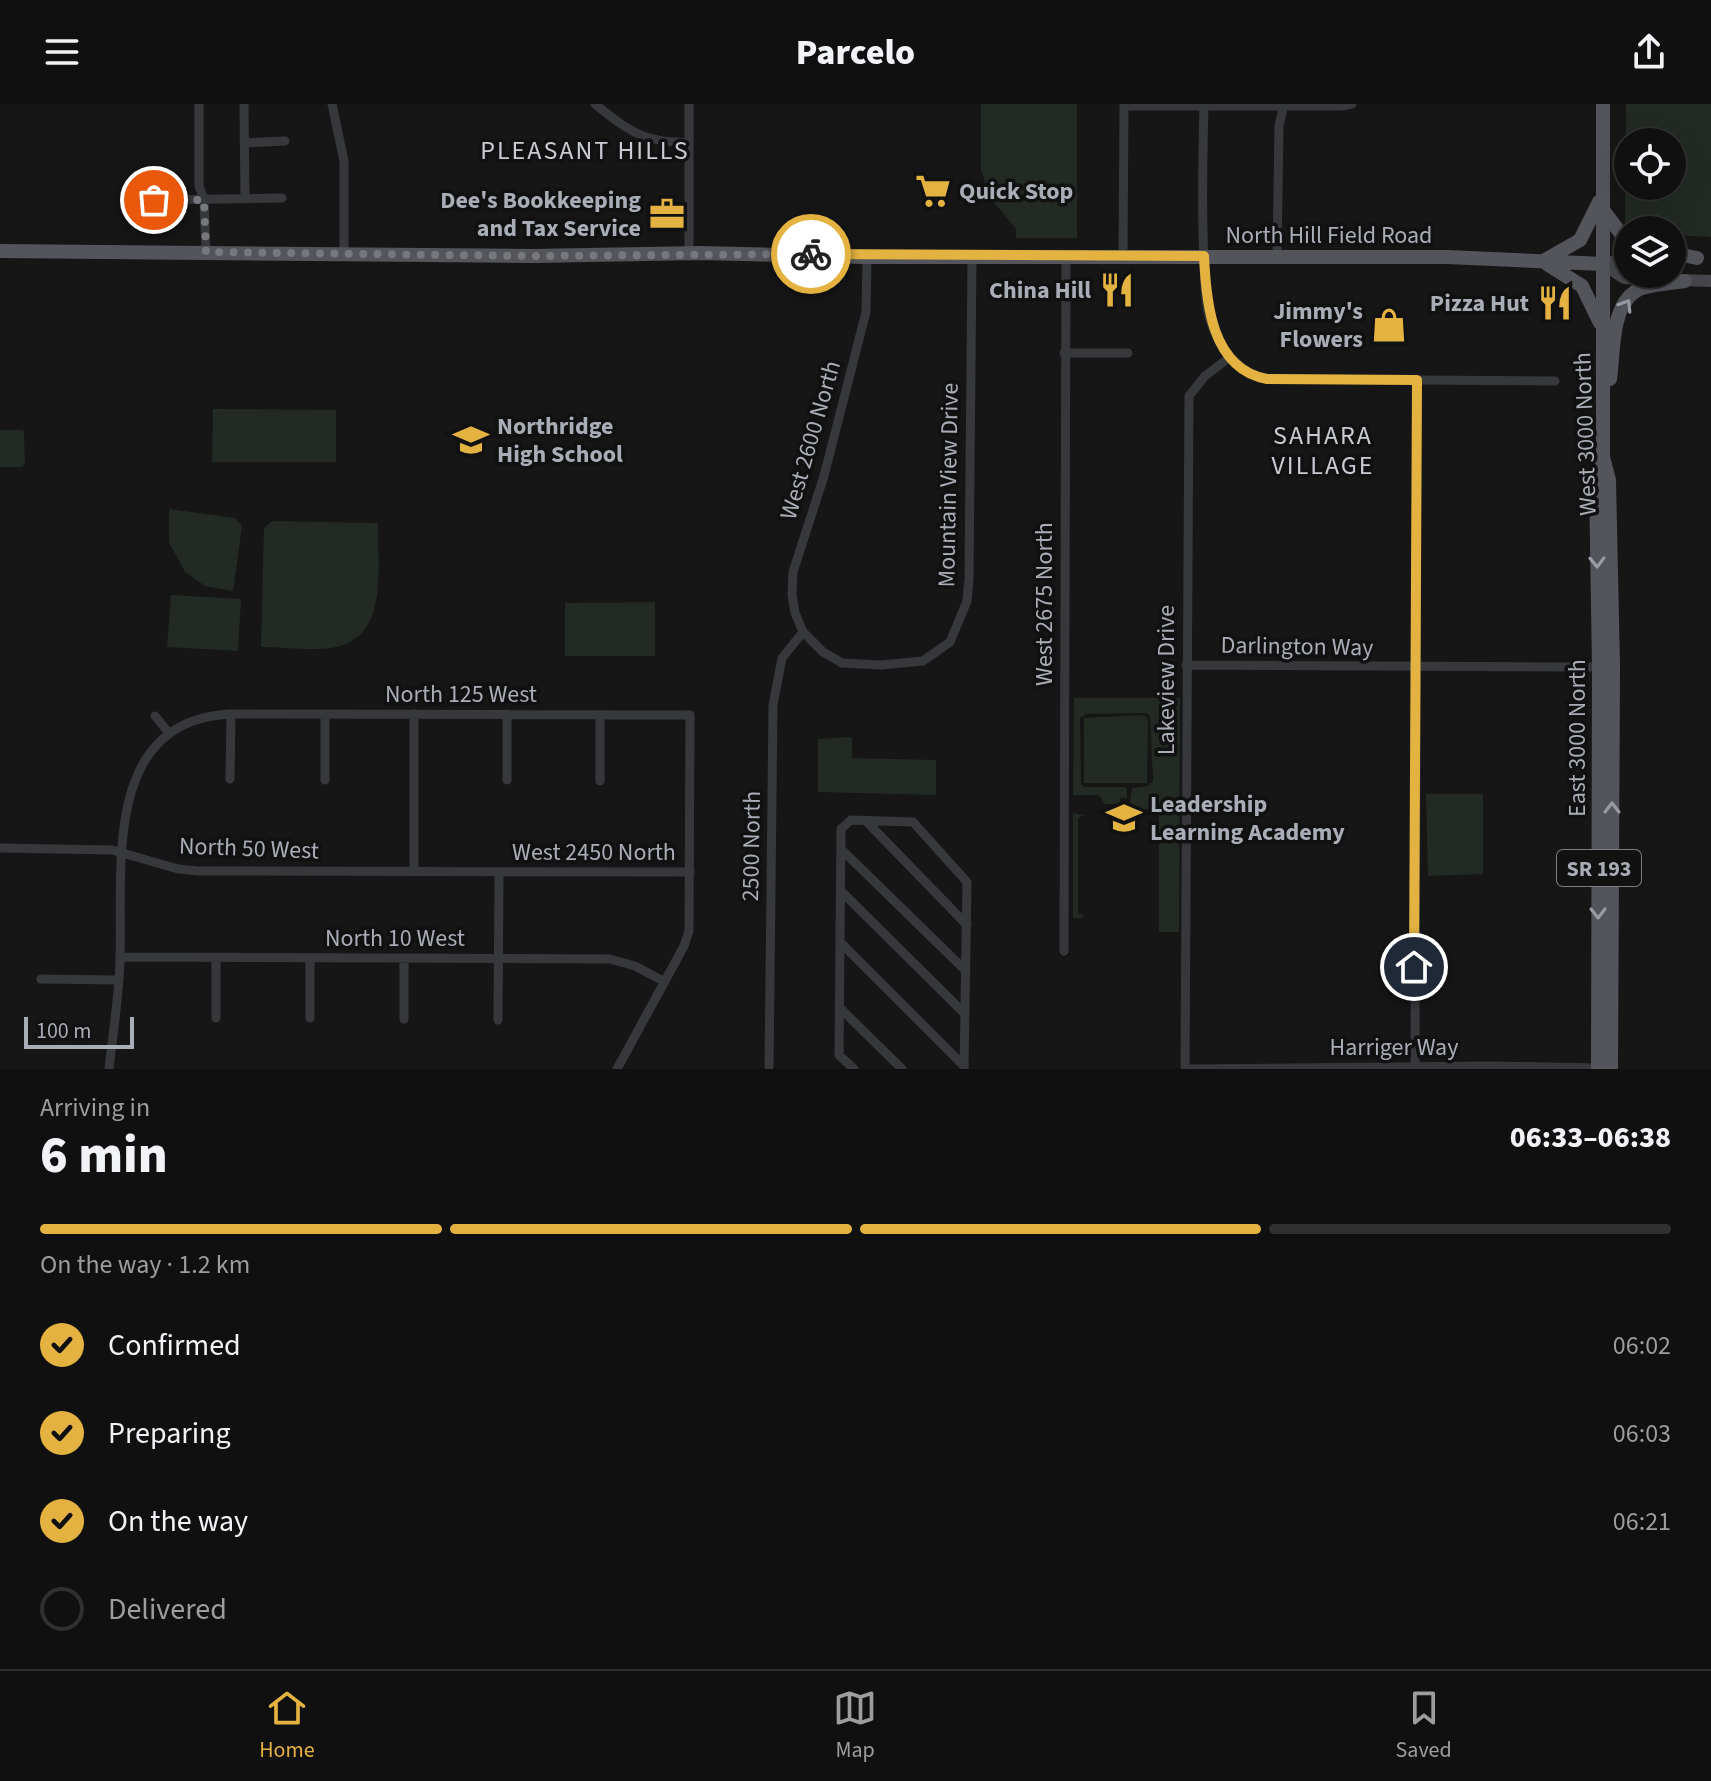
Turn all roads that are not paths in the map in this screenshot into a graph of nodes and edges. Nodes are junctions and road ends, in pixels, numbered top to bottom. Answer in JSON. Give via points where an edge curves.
{"nodes":[{"id":1,"x":199,"y":104,"type":"edge"},
{"id":2,"x":244,"y":104,"type":"edge"},
{"id":3,"x":332,"y":104,"type":"edge"},
{"id":4,"x":595,"y":104,"type":"edge"},
{"id":5,"x":689,"y":104,"type":"edge"},
{"id":6,"x":1352,"y":104,"type":"edge"},
{"id":7,"x":1603,"y":104,"type":"edge"},
{"id":8,"x":1124,"y":105,"type":"edge"},
{"id":9,"x":1204,"y":105,"type":"edge"},
{"id":10,"x":1284,"y":105,"type":"edge"},
{"id":11,"x":285,"y":141,"type":"dead end"},
{"id":12,"x":689,"y":142,"type":"junction"},
{"id":13,"x":244,"y":143,"type":"junction"},
{"id":14,"x":245,"y":198,"type":"junction"},
{"id":15,"x":282,"y":198,"type":"dead end"},
{"id":16,"x":154,"y":200,"type":"dead end"},
{"id":17,"x":204,"y":200,"type":"junction"},
{"id":18,"x":1602,"y":202,"type":"junction"},
{"id":19,"x":1614,"y":221,"type":"edge"},
{"id":20,"x":0,"y":251,"type":"edge"},
{"id":21,"x":206,"y":252,"type":"junction"},
{"id":22,"x":344,"y":254,"type":"junction"},
{"id":23,"x":689,"y":254,"type":"junction"},
{"id":24,"x":972,"y":256,"type":"junction"},
{"id":25,"x":1204,"y":256,"type":"junction"},
{"id":26,"x":867,"y":257,"type":"junction"},
{"id":27,"x":1066,"y":257,"type":"junction"},
{"id":28,"x":1123,"y":257,"type":"junction"},
{"id":29,"x":1277,"y":257,"type":"junction"},
{"id":30,"x":1543,"y":261,"type":"junction"},
{"id":31,"x":1614,"y":261,"type":"edge"},
{"id":32,"x":1603,"y":264,"type":"junction"},
{"id":33,"x":1614,"y":271,"type":"edge"},
{"id":34,"x":1686,"y":281,"type":"edge"},
{"id":35,"x":1711,"y":281,"type":"edge"},
{"id":36,"x":1642,"y":288,"type":"edge"},
{"id":37,"x":1603,"y":330,"type":"junction"},
{"id":38,"x":1064,"y":353,"type":"junction"},
{"id":39,"x":1128,"y":353,"type":"dead end"},
{"id":40,"x":1230,"y":357,"type":"junction"},
{"id":41,"x":1417,"y":380,"type":"junction"},
{"id":42,"x":1555,"y":381,"type":"dead end"},
{"id":43,"x":1603,"y":435,"type":"junction"},
{"id":44,"x":803,"y":632,"type":"junction"},
{"id":45,"x":1186,"y":665,"type":"junction"},
{"id":46,"x":1606,"y":666,"type":"junction"},
{"id":47,"x":1416,"y":667,"type":"junction"},
{"id":48,"x":231,"y":714,"type":"junction"},
{"id":49,"x":414,"y":714,"type":"junction"},
{"id":50,"x":507,"y":714,"type":"junction"},
{"id":51,"x":325,"y":715,"type":"junction"},
{"id":52,"x":600,"y":715,"type":"junction"},
{"id":53,"x":690,"y":715,"type":"joint"},
{"id":54,"x":155,"y":716,"type":"dead end"},
{"id":55,"x":169,"y":733,"type":"junction"},
{"id":56,"x":230,"y":779,"type":"dead end"},
{"id":57,"x":325,"y":780,"type":"dead end"},
{"id":58,"x":507,"y":780,"type":"dead end"},
{"id":59,"x":600,"y":781,"type":"dead end"},
{"id":60,"x":866,"y":821,"type":"junction"},
{"id":61,"x":0,"y":848,"type":"edge"},
{"id":62,"x":841,"y":849,"type":"junction"},
{"id":63,"x":120,"y":851,"type":"junction"},
{"id":64,"x":414,"y":871,"type":"junction"},
{"id":65,"x":499,"y":872,"type":"junction"},
{"id":66,"x":690,"y":872,"type":"junction"},
{"id":67,"x":841,"y":891,"type":"junction"},
{"id":68,"x":967,"y":925,"type":"junction"},
{"id":69,"x":840,"y":942,"type":"junction"},
{"id":70,"x":1064,"y":951,"type":"dead end"},
{"id":71,"x":120,"y":957,"type":"junction"},
{"id":72,"x":216,"y":958,"type":"junction"},
{"id":73,"x":310,"y":958,"type":"junction"},
{"id":74,"x":404,"y":958,"type":"junction"},
{"id":75,"x":499,"y":958,"type":"junction"},
{"id":76,"x":966,"y":971,"type":"junction"},
{"id":77,"x":41,"y":979,"type":"dead end"},
{"id":78,"x":119,"y":980,"type":"junction"},
{"id":79,"x":665,"y":982,"type":"junction"},
{"id":80,"x":839,"y":1007,"type":"junction"},
{"id":81,"x":965,"y":1014,"type":"junction"},
{"id":82,"x":216,"y":1018,"type":"dead end"},
{"id":83,"x":310,"y":1018,"type":"dead end"},
{"id":84,"x":404,"y":1019,"type":"dead end"},
{"id":85,"x":498,"y":1020,"type":"dead end"},
{"id":86,"x":964,"y":1067,"type":"edge"},
{"id":87,"x":1415,"y":1068,"type":"edge"},
{"id":88,"x":109,"y":1069,"type":"edge"},
{"id":89,"x":617,"y":1069,"type":"edge"},
{"id":90,"x":769,"y":1069,"type":"edge"},
{"id":91,"x":854,"y":1069,"type":"edge"},
{"id":92,"x":902,"y":1069,"type":"edge"},
{"id":93,"x":1187,"y":1069,"type":"edge"},
{"id":94,"x":1598,"y":1069,"type":"edge"},
{"id":95,"x":1611,"y":1069,"type":"edge"}],
"edges":[{"from":1,"to":17,"type":"street","via":[[199,186]]},
{"from":2,"to":13,"type":"street"},
{"from":3,"to":22,"type":"street","via":[[345,175]]},
{"from":4,"to":12,"type":"street","via":[[641,137]]},
{"from":5,"to":12,"type":"street"},
{"from":6,"to":10,"type":"street"},
{"from":7,"to":18,"type":"main road","name":"West 3000 North","number":"SR 193"},
{"from":8,"to":9,"type":"street"},
{"from":8,"to":28,"type":"street"},
{"from":9,"to":10,"type":"street"},
{"from":9,"to":25,"type":"street"},
{"from":10,"to":29,"type":"street","via":[[1279,126]]},
{"from":11,"to":13,"type":"street"},
{"from":12,"to":23,"type":"street"},
{"from":13,"to":14,"type":"street"},
{"from":14,"to":15,"type":"street"},
{"from":14,"to":17,"type":"street"},
{"from":16,"to":17,"type":"street"},
{"from":17,"to":21,"type":"street"},
{"from":18,"to":19,"type":"main road"},
{"from":18,"to":30,"type":"main road","via":[[1583,237]]},
{"from":18,"to":32,"type":"main road","name":"West 3000 North","number":"SR 193"},
{"from":20,"to":21,"type":"main road","name":"North Hill Field Road"},
{"from":21,"to":22,"type":"main road","name":"North Hill Field Road"},
{"from":22,"to":23,"type":"main road","name":"North Hill Field Road"},
{"from":23,"to":26,"type":"main road","name":"North Hill Field Road"},
{"from":24,"to":26,"type":"main road","name":"North Hill Field Road"},
{"from":24,"to":27,"type":"main road","name":"North Hill Field Road"},
{"from":24,"to":44,"type":"street","name":"Mountain View Drive","via":[[969,578],[959,625],[948,645],[923,661],[902,665],[842,663]]},
{"from":25,"to":28,"type":"main road","name":"North Hill Field Road"},
{"from":25,"to":29,"type":"main road","name":"North Hill Field Road"},
{"from":25,"to":40,"type":"street","via":[[1209,314]]},
{"from":26,"to":44,"type":"street","name":"West 2600 North","via":[[866,312],[793,572],[792,595]]},
{"from":27,"to":28,"type":"main road","name":"North Hill Field Road"},
{"from":27,"to":38,"type":"street","name":"West 2675 North"},
{"from":29,"to":30,"type":"main road","name":"North Hill Field Road"},
{"from":30,"to":32,"type":"main road","name":"North Hill Field Road"},
{"from":30,"to":37,"type":"main road","via":[[1582,286]]},
{"from":31,"to":32,"type":"main road"},
{"from":32,"to":33,"type":"main road"},
{"from":32,"to":37,"type":"main road","name":"West 3000 North","number":"SR 193"},
{"from":34,"to":35,"type":"main road"},
{"from":43,"to":36,"type":"main road","one_way":true,"via":[[1619,315],[1623,304]]},
{"from":37,"to":43,"type":"main road","name":"West 3000 North","number":"SR 193"},
{"from":38,"to":39,"type":"street"},
{"from":38,"to":70,"type":"street","name":"West 2675 North"},
{"from":40,"to":41,"type":"street","via":[[1254,376],[1267,379]]},
{"from":40,"to":45,"type":"street","name":"Lakeview Drive","via":[[1189,396]]},
{"from":41,"to":42,"type":"street"},
{"from":41,"to":47,"type":"street"},
{"from":43,"to":46,"type":"main road","name":"West 3000 North","number":"SR 193","via":[[1609,480]]},
{"from":44,"to":90,"type":"street","name":"2500 North","via":[[782,658],[773,705]]},
{"from":45,"to":47,"type":"street","name":"Darlington Way"},
{"from":45,"to":93,"type":"street","name":"Lakeview Drive"},
{"from":46,"to":47,"type":"street","name":"Darlington Way"},
{"from":46,"to":94,"type":"main road","name":"East 3000 North","number":"SR 193","one_way":true},
{"from":95,"to":46,"type":"main road","name":"East 3000 North","number":"SR 193","one_way":true,"via":[[1612,739]]},
{"from":47,"to":87,"type":"street"},
{"from":48,"to":51,"type":"street","name":"North 125 West"},
{"from":48,"to":55,"type":"street","name":"North 125 West","via":[[200,718]]},
{"from":48,"to":56,"type":"street"},
{"from":49,"to":50,"type":"street","name":"North 125 West"},
{"from":49,"to":51,"type":"street","name":"North 125 West"},
{"from":49,"to":64,"type":"street"},
{"from":50,"to":52,"type":"street","name":"North 125 West"},
{"from":50,"to":58,"type":"street"},
{"from":51,"to":57,"type":"street"},
{"from":52,"to":53,"type":"street","name":"North 125 West"},
{"from":52,"to":59,"type":"street"},
{"from":53,"to":66,"type":"street","name":"West 2450 North"},
{"from":54,"to":55,"type":"street"},
{"from":55,"to":63,"type":"street","via":[[140,769]]},
{"from":60,"to":62,"type":"street","via":[[851,820],[841,829]]},
{"from":60,"to":68,"type":"street"},
{"from":60,"to":68,"type":"street","via":[[913,822],[967,882]]},
{"from":61,"to":63,"type":"street","name":"North 50 West"},
{"from":62,"to":67,"type":"street"},
{"from":62,"to":76,"type":"street"},
{"from":63,"to":64,"type":"street","name":"North 50 West","via":[[198,871]]},
{"from":63,"to":71,"type":"street"},
{"from":64,"to":65,"type":"street","name":"North 50 West"},
{"from":65,"to":66,"type":"street","name":"West 2450 North"},
{"from":65,"to":75,"type":"street"},
{"from":66,"to":79,"type":"street","name":"West 2450 North","via":[[689,931]]},
{"from":67,"to":69,"type":"street"},
{"from":67,"to":81,"type":"street"},
{"from":68,"to":76,"type":"street"},
{"from":69,"to":80,"type":"street"},
{"from":69,"to":86,"type":"street"},
{"from":71,"to":72,"type":"street","name":"North 10 West"},
{"from":71,"to":78,"type":"street"},
{"from":72,"to":73,"type":"street","name":"North 10 West"},
{"from":72,"to":82,"type":"street"},
{"from":73,"to":74,"type":"street","name":"North 10 West"},
{"from":73,"to":83,"type":"street"},
{"from":74,"to":75,"type":"street","name":"North 10 West"},
{"from":74,"to":84,"type":"street"},
{"from":75,"to":79,"type":"street","name":"North 10 West","via":[[610,959]]},
{"from":75,"to":85,"type":"street"},
{"from":76,"to":81,"type":"street"},
{"from":77,"to":78,"type":"street"},
{"from":78,"to":88,"type":"street"},
{"from":79,"to":89,"type":"street","name":"West 2450 North"},
{"from":80,"to":91,"type":"street","via":[[839,1055]]},
{"from":80,"to":92,"type":"street"},
{"from":81,"to":86,"type":"street"},
{"from":87,"to":93,"type":"street","name":"Harriger Way"},
{"from":87,"to":94,"type":"street","name":"Harriger Way"}]}
